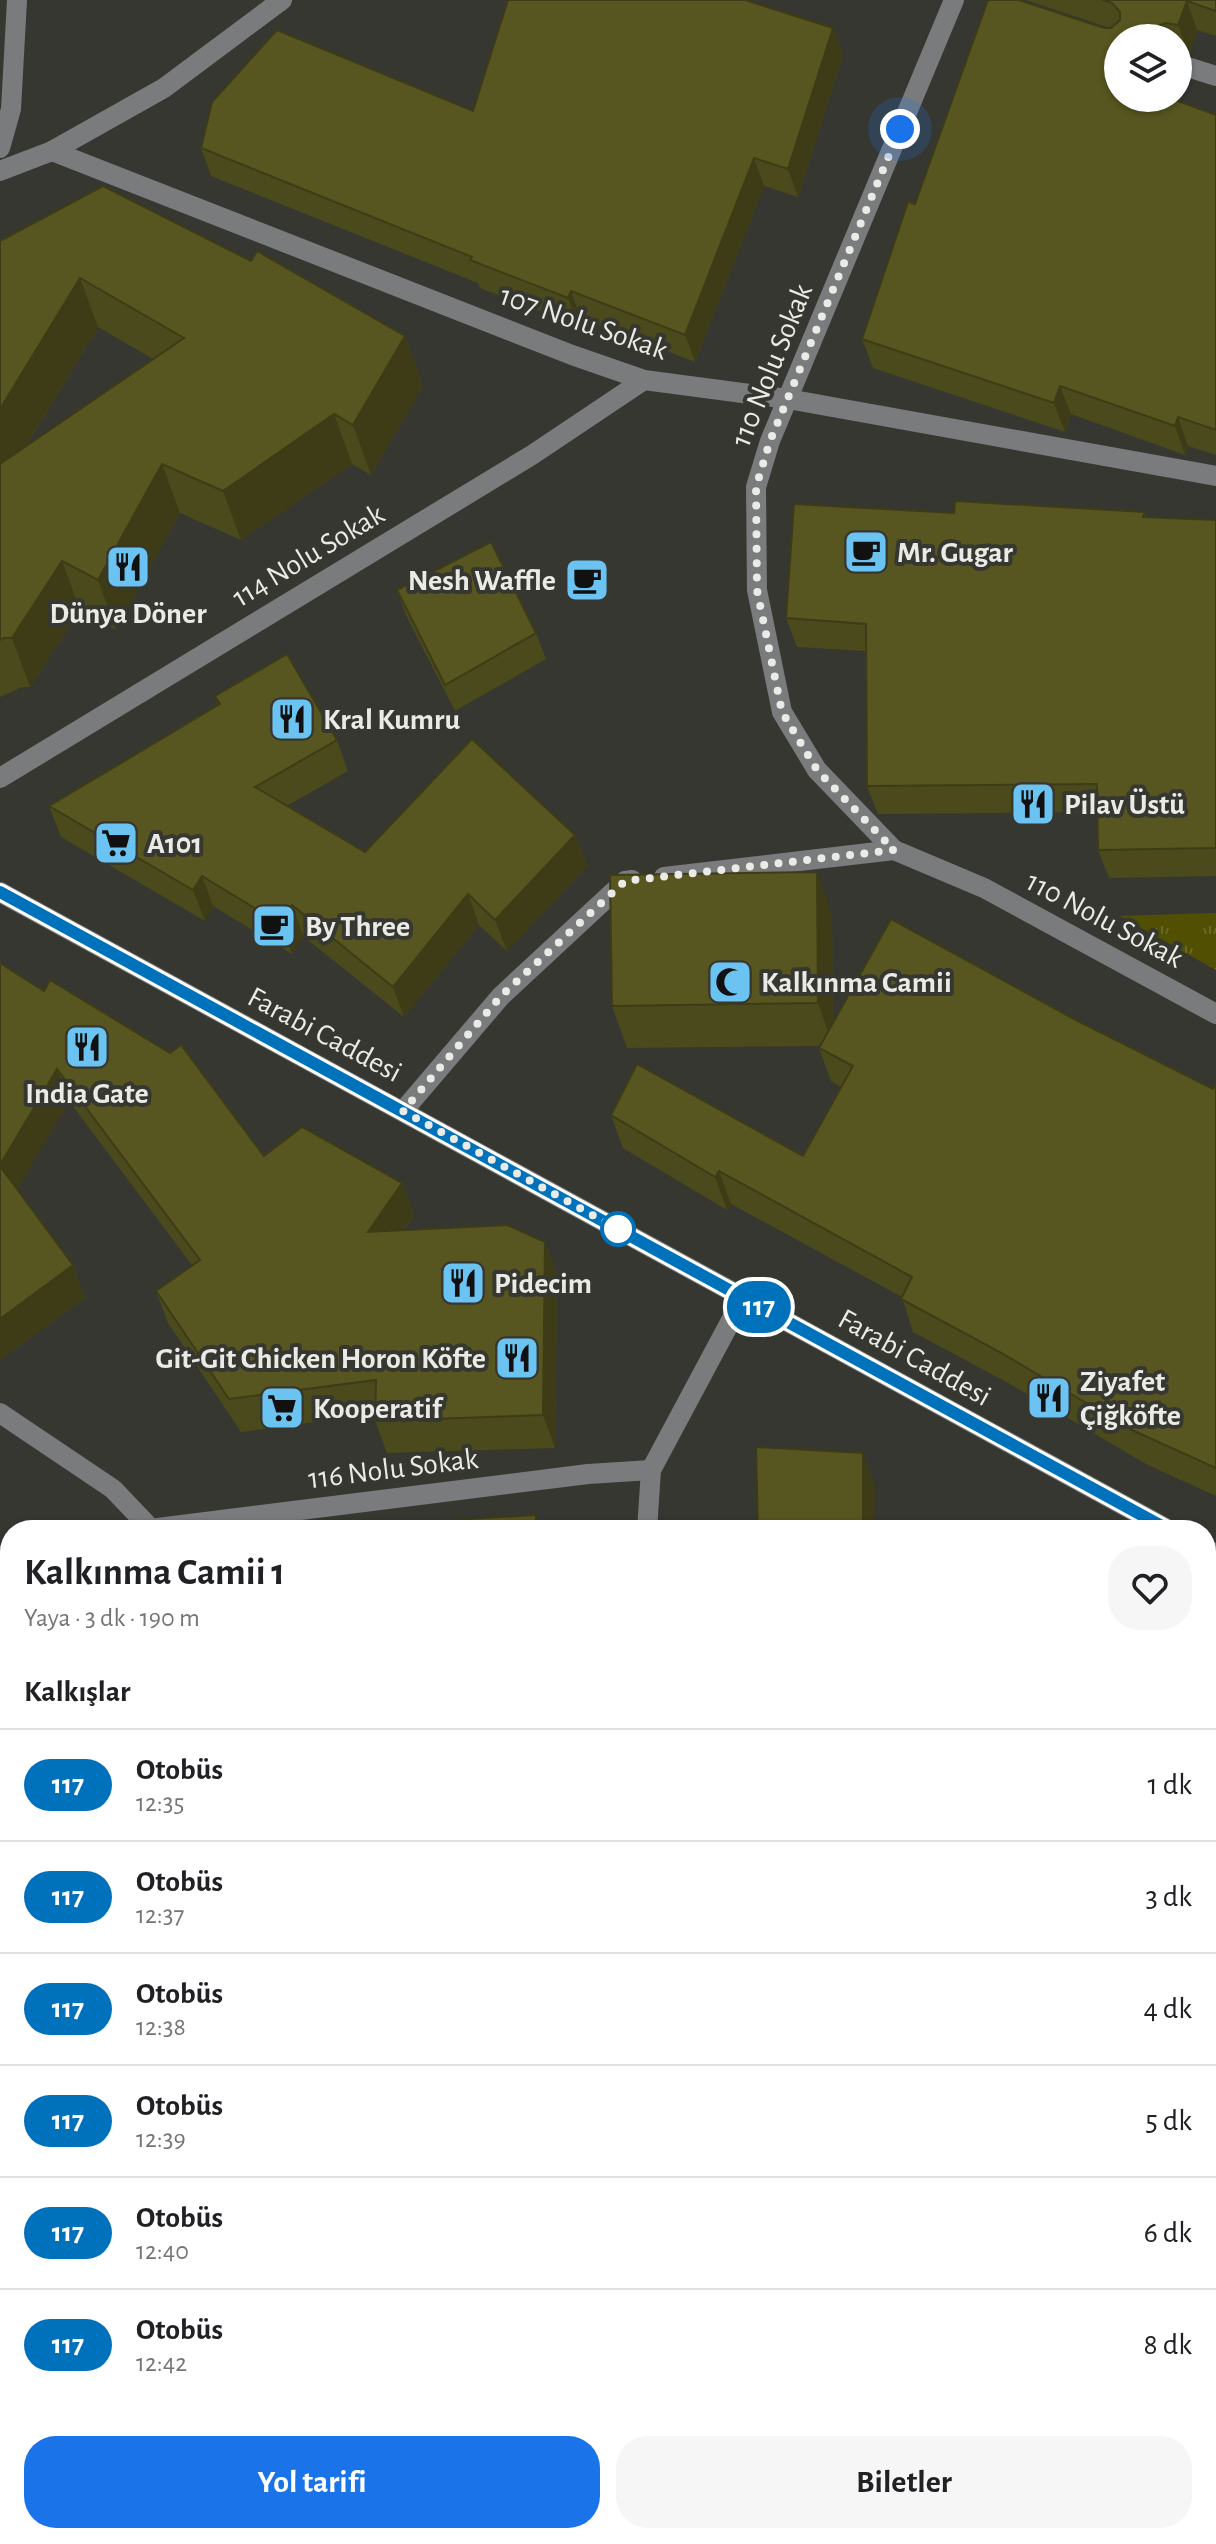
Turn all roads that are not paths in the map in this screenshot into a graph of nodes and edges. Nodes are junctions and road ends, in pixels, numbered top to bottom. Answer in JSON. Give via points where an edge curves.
{"nodes":[{"id":1,"x":17,"y":0,"type":"edge"},
{"id":2,"x":282,"y":0,"type":"edge"},
{"id":3,"x":954,"y":0,"type":"edge"},
{"id":4,"x":1192,"y":68,"type":"edge"},
{"id":5,"x":1216,"y":76,"type":"edge"},
{"id":6,"x":0,"y":148,"type":"edge"},
{"id":7,"x":52,"y":151,"type":"junction"},
{"id":8,"x":0,"y":171,"type":"edge"},
{"id":9,"x":644,"y":380,"type":"junction"},
{"id":10,"x":788,"y":399,"type":"junction"},
{"id":11,"x":1216,"y":476,"type":"edge"},
{"id":12,"x":0,"y":778,"type":"edge"},
{"id":13,"x":894,"y":850,"type":"junction"},
{"id":14,"x":0,"y":892,"type":"edge"},
{"id":15,"x":1216,"y":1014,"type":"edge"},
{"id":16,"x":403,"y":1111,"type":"junction"},
{"id":17,"x":743,"y":1298,"type":"junction"},
{"id":18,"x":0,"y":1413,"type":"edge"},
{"id":19,"x":651,"y":1470,"type":"junction"},
{"id":20,"x":141,"y":1520,"type":"edge"},
{"id":21,"x":221,"y":1520,"type":"edge"},
{"id":22,"x":648,"y":1520,"type":"edge"},
{"id":23,"x":1151,"y":1520,"type":"edge"}],
"edges":[{"from":1,"to":6,"type":"street","via":[[11,109]]},
{"from":2,"to":7,"type":"street","via":[[164,88]]},
{"from":3,"to":10,"type":"street","name":"110 Nolu Sokak"},
{"from":4,"to":5,"type":"street"},
{"from":7,"to":8,"type":"street"},
{"from":7,"to":9,"type":"street","name":"107 Nolu Sokak"},
{"from":9,"to":10,"type":"street","name":"107 Nolu Sokak"},
{"from":9,"to":12,"type":"street","name":"114 Nolu Sokak","via":[[532,455]]},
{"from":10,"to":11,"type":"street","name":"107 Nolu Sokak"},
{"from":10,"to":13,"type":"street","name":"110 Nolu Sokak","via":[[756,487],[757,590],[782,712],[817,770]]},
{"from":13,"to":15,"type":"street","name":"110 Nolu Sokak","via":[[984,888]]},
{"from":13,"to":16,"type":"street","via":[[625,881],[501,996]]},
{"from":14,"to":16,"type":"street","name":"Farabi Caddesi"},
{"from":16,"to":17,"type":"street","name":"Farabi Caddesi"},
{"from":17,"to":19,"type":"street"},
{"from":17,"to":23,"type":"street","name":"Farabi Caddesi"},
{"from":18,"to":20,"type":"street","via":[[113,1489]]},
{"from":19,"to":21,"type":"street","name":"116 Nolu Sokak"},
{"from":19,"to":22,"type":"street"}]}
